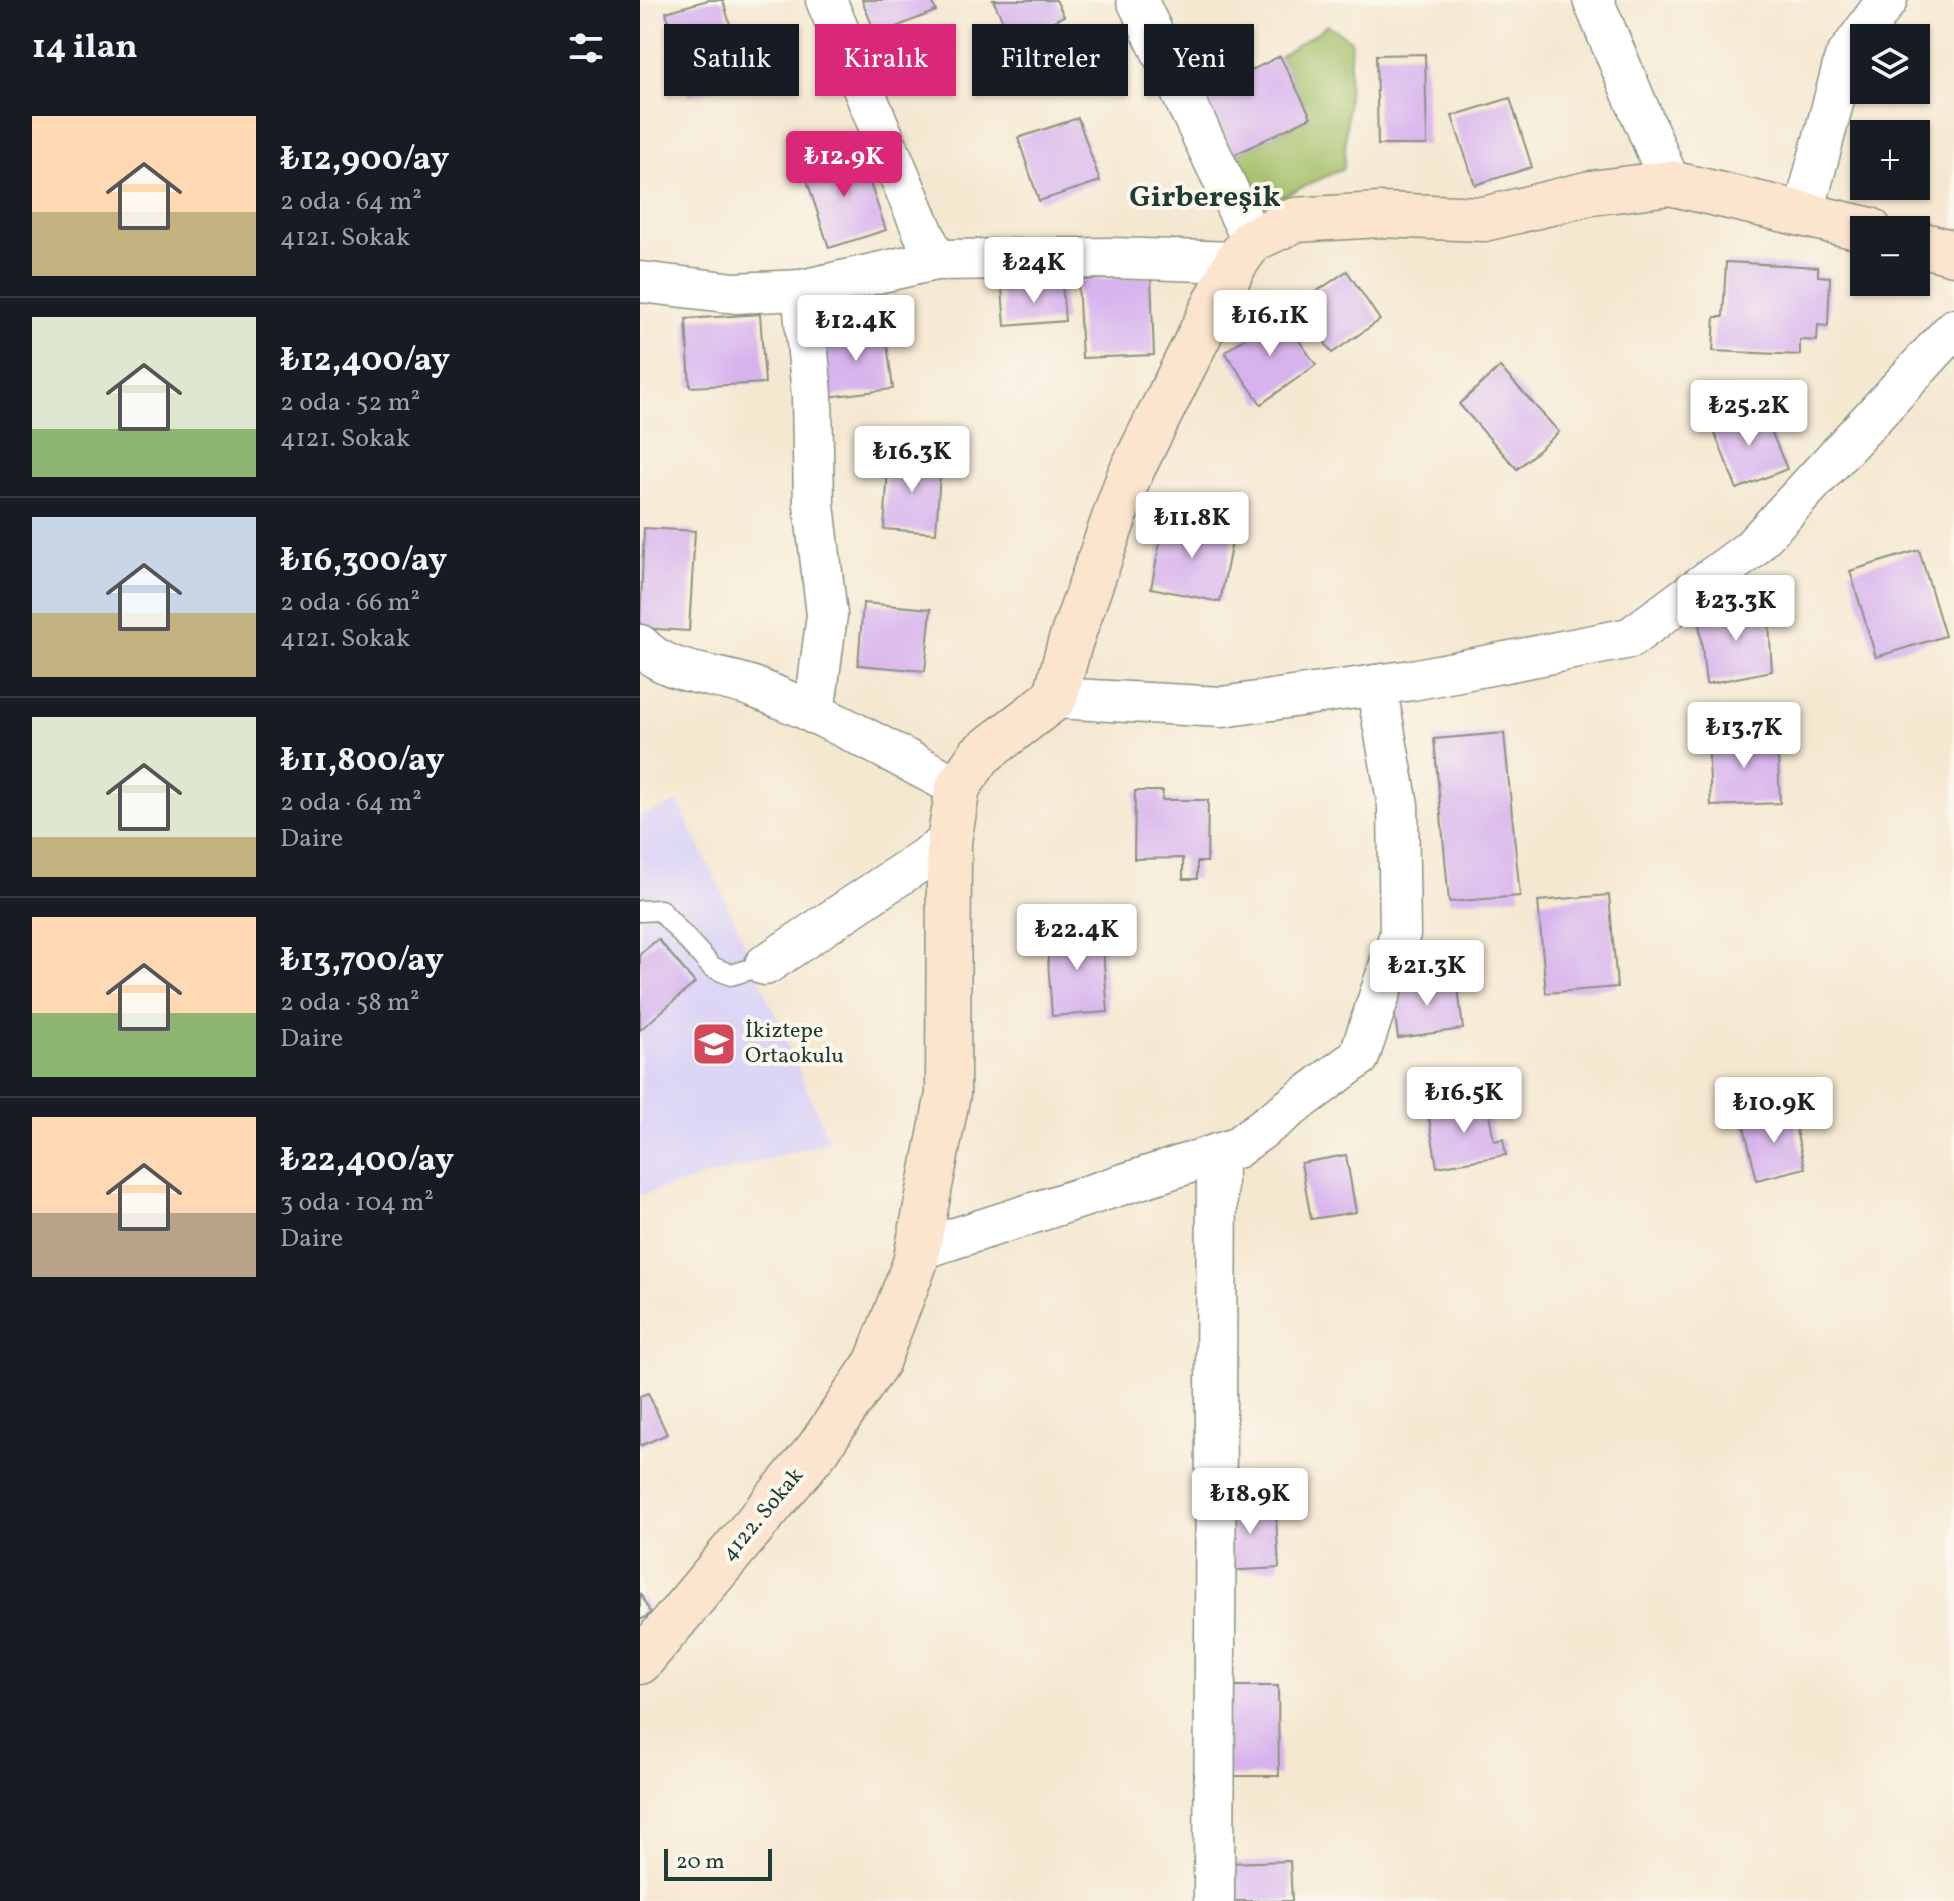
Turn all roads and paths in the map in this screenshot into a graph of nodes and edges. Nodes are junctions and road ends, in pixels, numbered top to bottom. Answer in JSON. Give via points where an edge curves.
{"nodes":[{"id":1,"x":826,"y":0,"type":"edge"},
{"id":2,"x":1593,"y":0,"type":"edge"},
{"id":3,"x":1887,"y":0,"type":"edge"},
{"id":4,"x":1141,"y":1,"type":"edge"},
{"id":5,"x":1670,"y":183,"type":"junction"},
{"id":6,"x":1804,"y":212,"type":"junction"},
{"id":7,"x":1850,"y":225,"type":"edge"},
{"id":8,"x":1930,"y":247,"type":"edge"},
{"id":9,"x":1244,"y":251,"type":"junction"},
{"id":10,"x":1954,"y":253,"type":"edge"},
{"id":11,"x":935,"y":260,"type":"junction"},
{"id":12,"x":640,"y":282,"type":"edge"},
{"id":13,"x":802,"y":290,"type":"junction"},
{"id":14,"x":1954,"y":329,"type":"edge"},
{"id":15,"x":640,"y":645,"type":"edge"},
{"id":16,"x":1376,"y":685,"type":"junction"},
{"id":17,"x":1055,"y":698,"type":"junction"},
{"id":18,"x":814,"y":714,"type":"junction"},
{"id":19,"x":958,"y":787,"type":"junction"},
{"id":20,"x":949,"y":842,"type":"junction"},
{"id":21,"x":640,"y":911,"type":"edge"},
{"id":22,"x":765,"y":965,"type":"joint"},
{"id":23,"x":1217,"y":1154,"type":"junction"},
{"id":24,"x":918,"y":1250,"type":"junction"},
{"id":25,"x":640,"y":1662,"type":"edge"},
{"id":26,"x":1214,"y":1901,"type":"edge"}],
"edges":[{"from":1,"to":11,"type":"street"},
{"from":2,"to":5,"type":"street"},
{"from":3,"to":6,"type":"street","via":[[1845,58]]},
{"from":4,"to":9,"type":"street"},
{"from":5,"to":6,"type":"street"},
{"from":5,"to":9,"type":"street","via":[[1591,193],[1484,219],[1380,215],[1295,220]]},
{"from":6,"to":7,"type":"street"},
{"from":8,"to":10,"type":"street"},
{"from":9,"to":11,"type":"street"},
{"from":9,"to":17,"type":"street","via":[[1129,476]]},
{"from":11,"to":13,"type":"street"},
{"from":12,"to":13,"type":"street","via":[[735,293]]},
{"from":13,"to":18,"type":"street","via":[[812,395],[814,505],[827,615]]},
{"from":14,"to":16,"type":"street","via":[[1750,550],[1630,638]]},
{"from":15,"to":18,"type":"street","via":[[655,662],[751,686]]},
{"from":16,"to":17,"type":"street","via":[[1222,707]]},
{"from":16,"to":23,"type":"street","via":[[1398,805],[1400,934],[1373,1016],[1359,1057],[1236,1148]]},
{"from":17,"to":19,"type":"street","via":[[980,755]]},
{"from":18,"to":19,"type":"street"},
{"from":19,"to":20,"type":"street","name":"4122. Sokak"},
{"from":20,"to":22,"type":"street"},
{"from":20,"to":24,"type":"street","name":"4122. Sokak","via":[[948,1094]]},
{"from":21,"to":22,"type":"lane","via":[[660,910],[712,967],[731,975]]},
{"from":23,"to":24,"type":"street"},
{"from":23,"to":26,"type":"street"},
{"from":24,"to":25,"type":"street","name":"4122. Sokak","via":[[877,1362],[818,1449]]}]}
